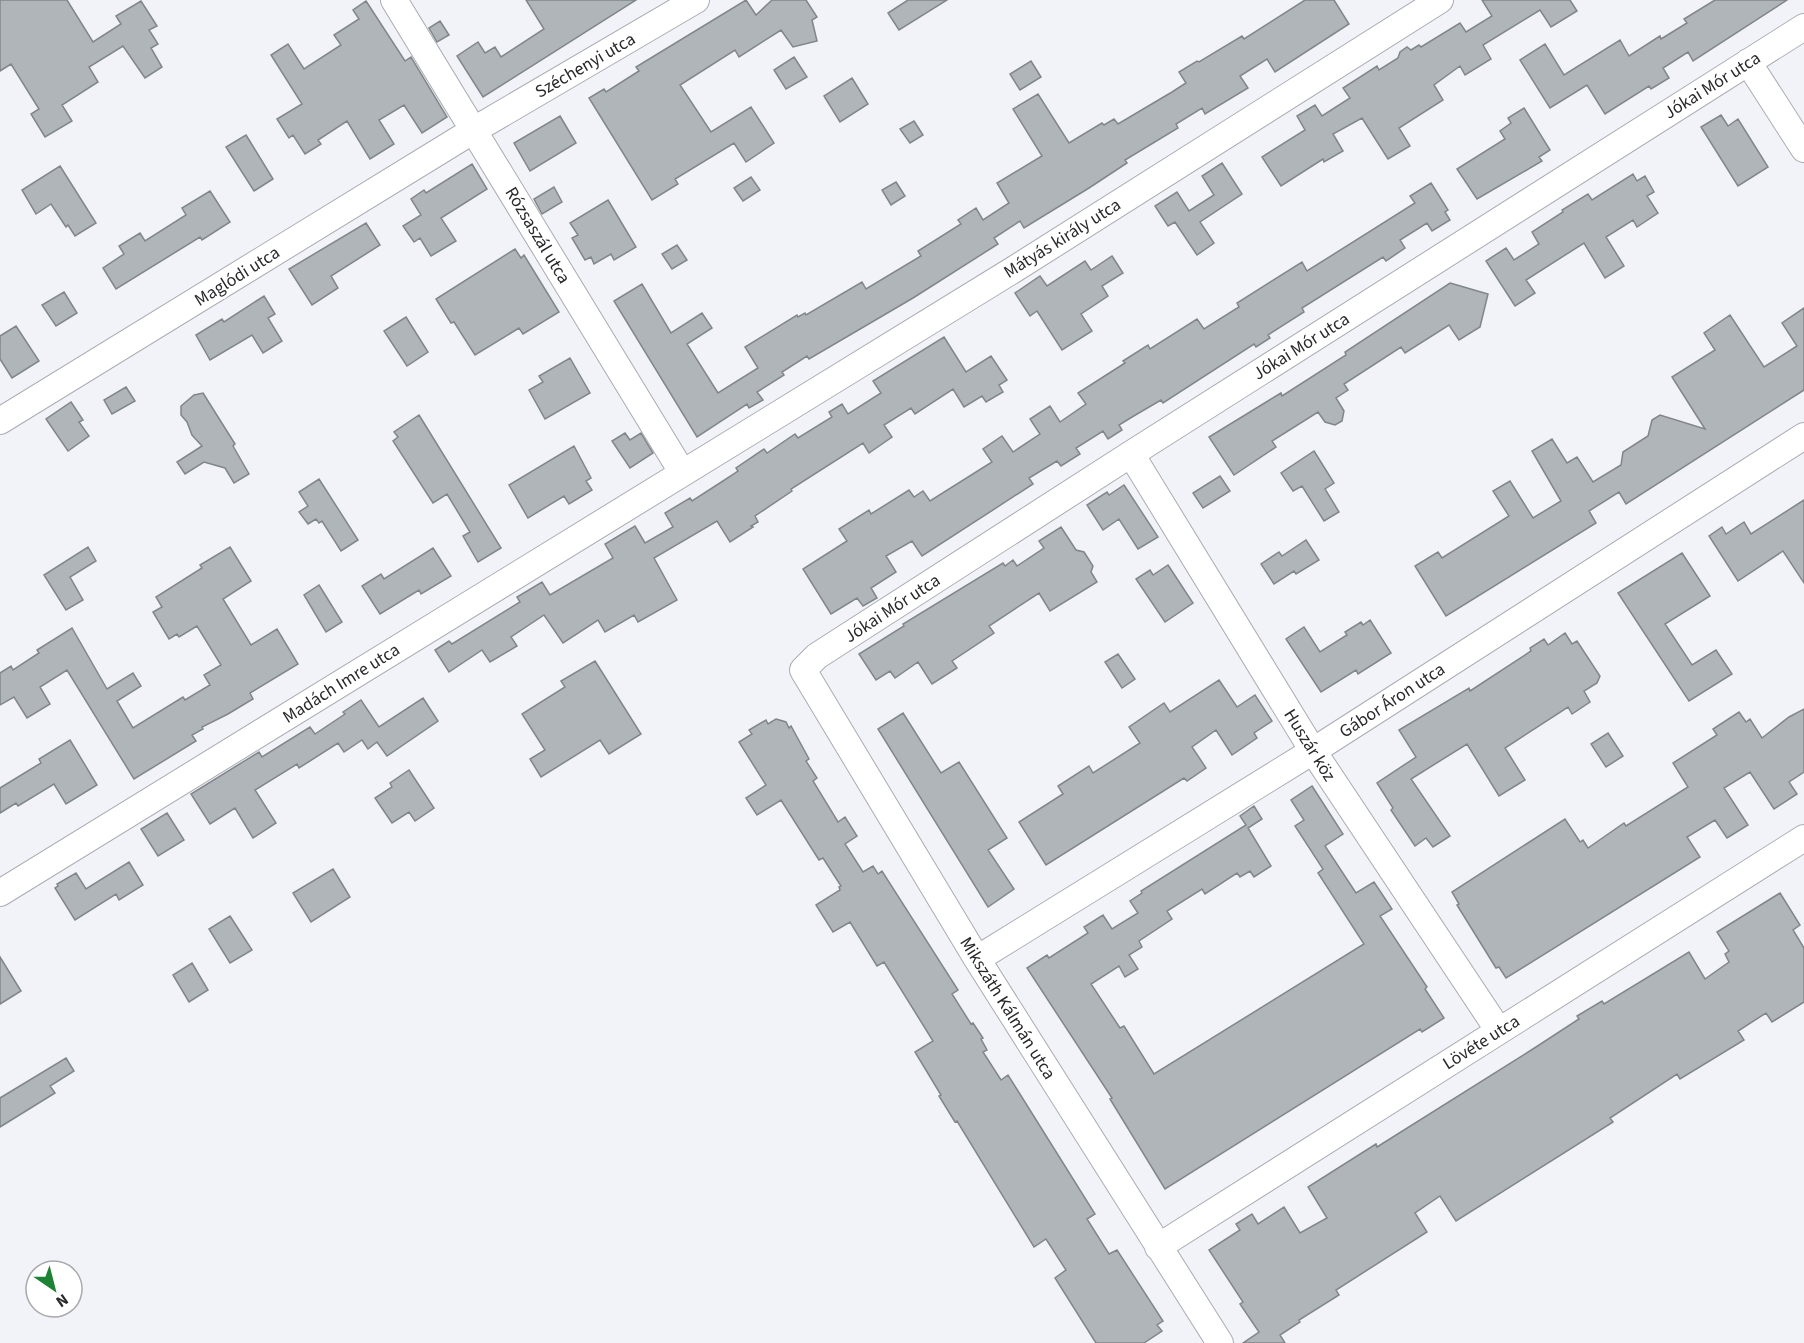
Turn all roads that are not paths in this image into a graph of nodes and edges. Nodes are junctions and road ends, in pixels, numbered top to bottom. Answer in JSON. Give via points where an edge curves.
{"nodes":[{"id":1,"x":394,"y":0,"type":"edge"},
{"id":2,"x":696,"y":0,"type":"edge"},
{"id":3,"x":1440,"y":0,"type":"edge"},
{"id":4,"x":1804,"y":27,"type":"edge"},
{"id":5,"x":1748,"y":62,"type":"junction"},
{"id":6,"x":474,"y":130,"type":"junction"},
{"id":7,"x":1804,"y":149,"type":"edge"},
{"id":8,"x":0,"y":422,"type":"edge"},
{"id":9,"x":1804,"y":436,"type":"edge"},
{"id":10,"x":1131,"y":454,"type":"junction"},
{"id":11,"x":682,"y":472,"type":"junction"},
{"id":12,"x":803,"y":670,"type":"joint"},
{"id":13,"x":1313,"y":751,"type":"junction"},
{"id":14,"x":1804,"y":838,"type":"edge"},
{"id":15,"x":0,"y":893,"type":"edge"},
{"id":16,"x":977,"y":959,"type":"junction"},
{"id":17,"x":1499,"y":1031,"type":"junction"},
{"id":18,"x":1158,"y":1247,"type":"junction"},
{"id":19,"x":1220,"y":1343,"type":"edge"}],
"edges":[{"from":1,"to":6,"type":"street","name":"Rózsaszál utca"},
{"from":2,"to":6,"type":"street","name":"Széchenyi utca"},
{"from":3,"to":11,"type":"street","name":"Mátyás király utca","via":[[1013,270]]},
{"from":4,"to":5,"type":"street","name":"Jókai Mór utca"},
{"from":5,"to":7,"type":"street"},
{"from":5,"to":10,"type":"street","name":"Jókai Mór utca"},
{"from":6,"to":8,"type":"street","name":"Maglódi utca"},
{"from":6,"to":11,"type":"street","name":"Rózsaszál utca"},
{"from":9,"to":13,"type":"street","name":"Gábor Áron utca"},
{"from":10,"to":12,"type":"street","name":"Jókai Mór utca","via":[[817,656]]},
{"from":10,"to":13,"type":"street","name":"Huszár köz"},
{"from":11,"to":15,"type":"street","name":"Madách Imre utca"},
{"from":12,"to":16,"type":"street","name":"Mikszáth Kálmán utca"},
{"from":13,"to":16,"type":"street","name":"Gábor Áron utca"},
{"from":13,"to":17,"type":"street","name":"Huszár köz"},
{"from":14,"to":17,"type":"street","name":"Lövéte utca"},
{"from":16,"to":18,"type":"street","name":"Mikszáth Kálmán utca"},
{"from":17,"to":18,"type":"street","name":"Lövéte utca"},
{"from":18,"to":19,"type":"street","name":"Mikszáth Kálmán utca"}]}
